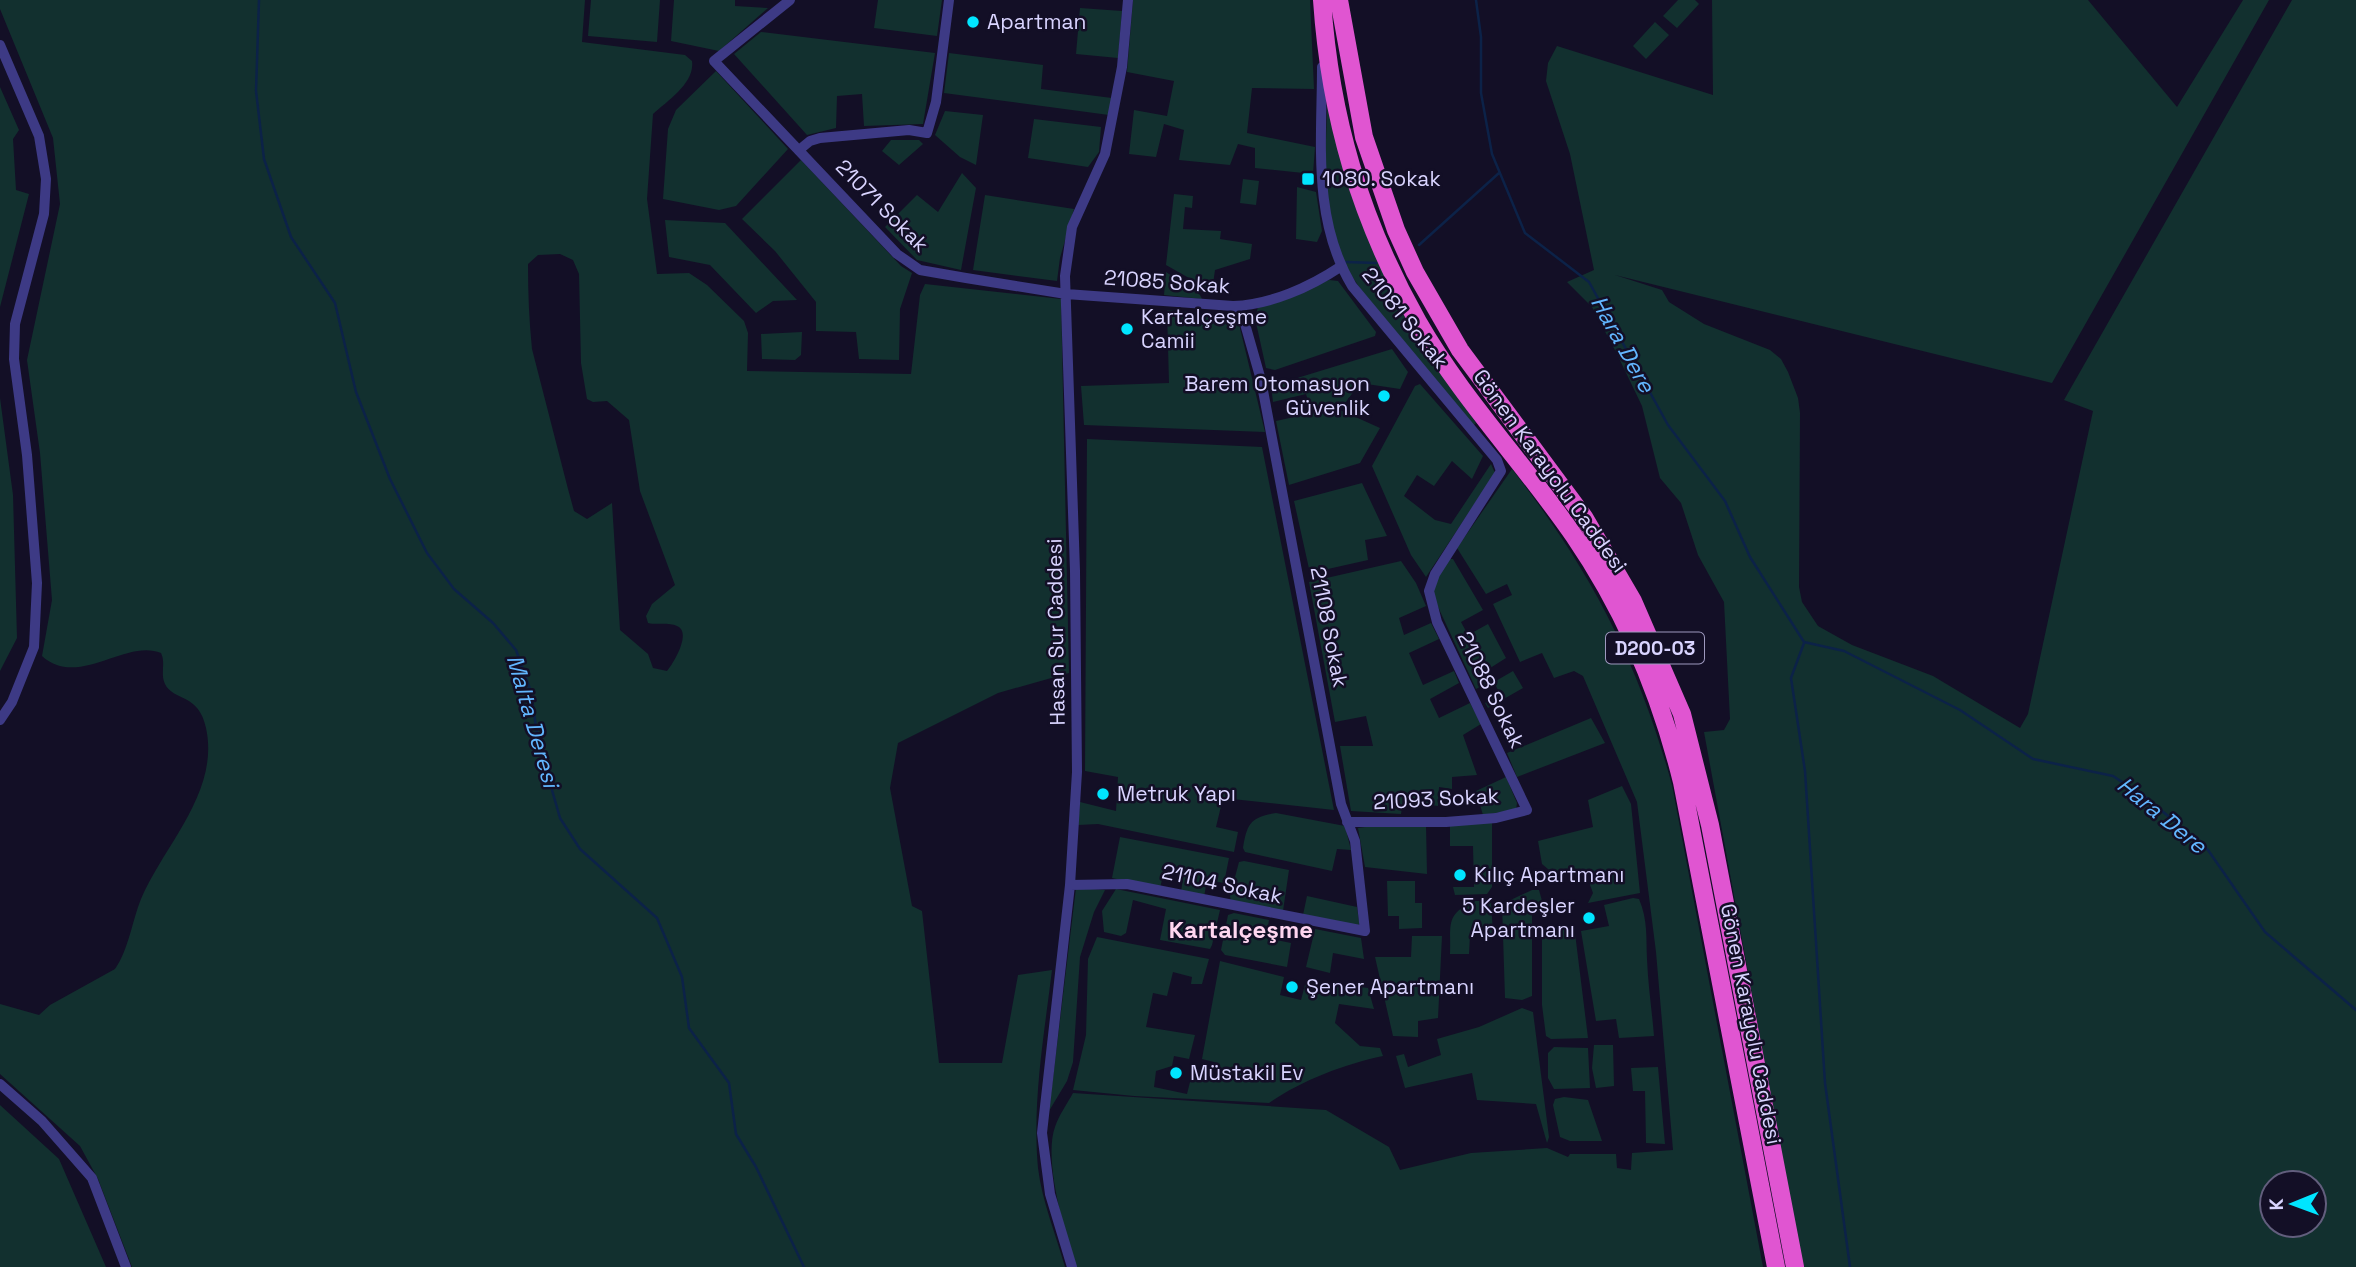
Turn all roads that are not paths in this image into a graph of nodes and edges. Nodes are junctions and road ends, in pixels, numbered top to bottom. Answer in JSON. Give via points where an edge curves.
{"nodes":[{"id":1,"x":790,"y":0,"type":"edge"},
{"id":2,"x":949,"y":0,"type":"edge"},
{"id":3,"x":1128,"y":0,"type":"edge"},
{"id":4,"x":1339,"y":0,"type":"edge"},
{"id":5,"x":1322,"y":7,"type":"edge"},
{"id":6,"x":0,"y":45,"type":"edge"},
{"id":7,"x":799,"y":150,"type":"junction"},
{"id":8,"x":1340,"y":267,"type":"junction"},
{"id":9,"x":1066,"y":293,"type":"junction"},
{"id":10,"x":1252,"y":305,"type":"junction"},
{"id":11,"x":1233,"y":306,"type":"junction"},
{"id":12,"x":1248,"y":331,"type":"junction"},
{"id":13,"x":1430,"y":584,"type":"joint"},
{"id":14,"x":0,"y":720,"type":"edge"},
{"id":15,"x":1527,"y":810,"type":"joint"},
{"id":16,"x":1347,"y":822,"type":"junction"},
{"id":17,"x":1070,"y":885,"type":"junction"},
{"id":18,"x":1365,"y":931,"type":"joint"},
{"id":19,"x":0,"y":1083,"type":"edge"},
{"id":20,"x":126,"y":1267,"type":"edge"},
{"id":21,"x":1072,"y":1267,"type":"edge"},
{"id":22,"x":1776,"y":1267,"type":"edge"},
{"id":23,"x":1796,"y":1267,"type":"edge"}],
"edges":[{"from":1,"to":7,"type":"street","name":"21071 Sokak","via":[[714,61]]},
{"from":2,"to":7,"type":"street","via":[[936,102],[927,134],[909,130],[820,138]]},
{"from":3,"to":9,"type":"street","name":"Hasan Sur Caddesi","via":[[1122,66],[1105,154],[1072,227]]},
{"from":4,"to":23,"type":"highway","name":"Gönen Karayolu Caddesi","number":"D200-03","via":[[1364,137],[1415,272],[1460,350],[1591,528],[1633,601],[1682,714],[1710,825]]},
{"from":5,"to":8,"type":"street","name":"21081 Sokak","via":[[1322,195]]},
{"from":5,"to":22,"type":"highway","name":"Gönen Karayolu Caddesi","number":"D200-03","via":[[1332,100],[1343,146],[1398,284],[1474,407],[1573,535],[1612,594],[1668,723]]},
{"from":6,"to":14,"type":"street","via":[[39,136],[46,179],[44,214],[15,324],[13,359],[27,455],[36,570],[34,647]]},
{"from":7,"to":9,"type":"street","name":"21071 Sokak","via":[[913,266]]},
{"from":8,"to":10,"type":"street","name":"21085 Sokak","via":[[1309,285]]},
{"from":8,"to":13,"type":"street","name":"21081 Sokak","via":[[1394,339],[1497,460],[1501,475]]},
{"from":9,"to":11,"type":"street","name":"21085 Sokak"},
{"from":9,"to":17,"type":"street","name":"Hasan Sur Caddesi","via":[[1077,772]]},
{"from":10,"to":11,"type":"street","name":"21085 Sokak"},
{"from":10,"to":12,"type":"street","name":"21108 Sokak"},
{"from":11,"to":12,"type":"street","name":"21108 Sokak"},
{"from":12,"to":16,"type":"street","name":"21108 Sokak"},
{"from":13,"to":15,"type":"street","name":"21088 Sokak","via":[[1437,622]]},
{"from":15,"to":16,"type":"street","name":"21093 Sokak","via":[[1446,822]]},
{"from":16,"to":18,"type":"street","name":"21108 Sokak","via":[[1355,841]]},
{"from":17,"to":18,"type":"street","name":"21104 Sokak","via":[[1127,884]]},
{"from":17,"to":21,"type":"street","name":"Hasan Sur Caddesi","via":[[1042,1133],[1050,1194]]},
{"from":19,"to":20,"type":"street","via":[[42,1121],[92,1178]]}]}
